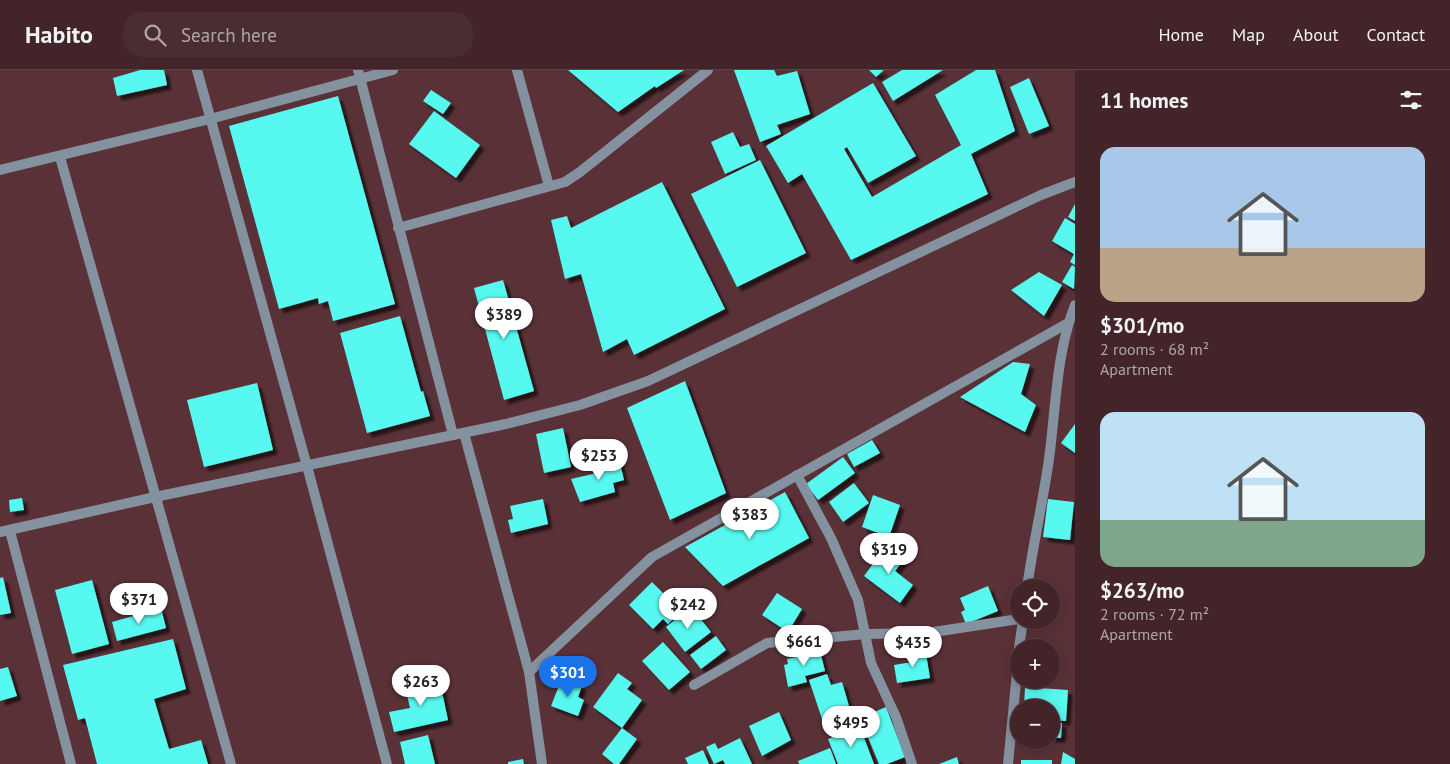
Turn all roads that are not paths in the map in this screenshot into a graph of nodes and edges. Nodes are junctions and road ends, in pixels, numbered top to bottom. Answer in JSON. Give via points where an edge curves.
{"nodes":[{"id":1,"x":197,"y":70,"type":"edge"},
{"id":2,"x":393,"y":70,"type":"edge"},
{"id":3,"x":517,"y":70,"type":"edge"},
{"id":4,"x":708,"y":70,"type":"edge"},
{"id":5,"x":360,"y":75,"type":"edge"},
{"id":6,"x":210,"y":119,"type":"junction"},
{"id":7,"x":60,"y":157,"type":"junction"},
{"id":8,"x":0,"y":170,"type":"edge"},
{"id":9,"x":1075,"y":182,"type":"edge"},
{"id":10,"x":549,"y":186,"type":"junction"},
{"id":11,"x":398,"y":228,"type":"junction"},
{"id":12,"x":1075,"y":305,"type":"edge"},
{"id":13,"x":1068,"y":323,"type":"junction"},
{"id":14,"x":464,"y":433,"type":"junction"},
{"id":15,"x":454,"y":435,"type":"junction"},
{"id":16,"x":307,"y":466,"type":"junction"},
{"id":17,"x":797,"y":475,"type":"junction"},
{"id":18,"x":155,"y":497,"type":"junction"},
{"id":19,"x":5,"y":531,"type":"edge"},
{"id":20,"x":1029,"y":579,"type":"edge"},
{"id":21,"x":1010,"y":620,"type":"edge"},
{"id":22,"x":866,"y":634,"type":"junction"},
{"id":23,"x":529,"y":672,"type":"junction"},
{"id":24,"x":694,"y":685,"type":"dead end"},
{"id":25,"x":1015,"y":689,"type":"edge"},
{"id":26,"x":71,"y":764,"type":"edge"},
{"id":27,"x":231,"y":764,"type":"edge"},
{"id":28,"x":387,"y":764,"type":"edge"},
{"id":29,"x":542,"y":764,"type":"edge"},
{"id":30,"x":912,"y":764,"type":"edge"},
{"id":31,"x":1008,"y":764,"type":"edge"}],
"edges":[{"from":1,"to":6,"type":"street"},
{"from":2,"to":5,"type":"street"},
{"from":3,"to":10,"type":"street"},
{"from":4,"to":10,"type":"street","via":[[580,172],[565,182]]},
{"from":5,"to":6,"type":"street"},
{"from":5,"to":11,"type":"street"},
{"from":6,"to":7,"type":"street"},
{"from":6,"to":16,"type":"street"},
{"from":7,"to":8,"type":"street"},
{"from":7,"to":18,"type":"street"},
{"from":9,"to":14,"type":"street","via":[[1041,194],[648,381],[580,404]]},
{"from":10,"to":11,"type":"street"},
{"from":11,"to":15,"type":"street"},
{"from":12,"to":13,"type":"street"},
{"from":13,"to":17,"type":"street"},
{"from":13,"to":20,"type":"street"},
{"from":14,"to":15,"type":"street"},
{"from":14,"to":23,"type":"street"},
{"from":15,"to":16,"type":"street"},
{"from":16,"to":18,"type":"street"},
{"from":16,"to":28,"type":"street"},
{"from":17,"to":22,"type":"street","via":[[858,600]]},
{"from":17,"to":23,"type":"street","via":[[652,557]]},
{"from":18,"to":19,"type":"street"},
{"from":18,"to":27,"type":"street"},
{"from":19,"to":26,"type":"street"},
{"from":21,"to":22,"type":"street","via":[[927,633]]},
{"from":22,"to":24,"type":"street","via":[[767,643]]},
{"from":22,"to":30,"type":"street","via":[[871,663],[896,717]]},
{"from":23,"to":29,"type":"street"},
{"from":25,"to":31,"type":"street"}]}
